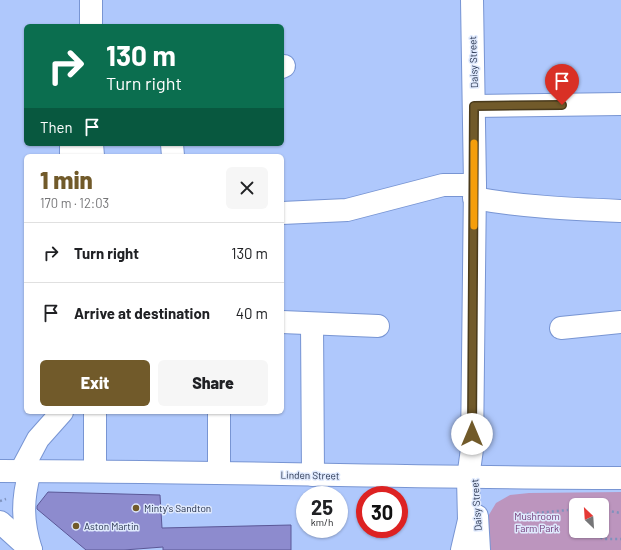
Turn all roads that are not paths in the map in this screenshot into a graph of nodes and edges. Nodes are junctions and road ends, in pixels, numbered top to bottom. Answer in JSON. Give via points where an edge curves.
{"nodes":[{"id":1,"x":91,"y":0,"type":"edge"},
{"id":2,"x":472,"y":0,"type":"edge"},
{"id":3,"x":92,"y":24,"type":"edge"},
{"id":4,"x":621,"y":104,"type":"edge"},
{"id":5,"x":474,"y":106,"type":"junction"},
{"id":6,"x":474,"y":192,"type":"junction"},
{"id":7,"x":621,"y":211,"type":"edge"},
{"id":8,"x":284,"y":213,"type":"edge"},
{"id":9,"x":284,"y":322,"type":"edge"},
{"id":10,"x":621,"y":322,"type":"edge"},
{"id":11,"x":312,"y":324,"type":"junction"},
{"id":12,"x":378,"y":326,"type":"dead end"},
{"id":13,"x":561,"y":328,"type":"dead end"},
{"id":14,"x":60,"y":414,"type":"edge"},
{"id":15,"x":95,"y":414,"type":"edge"},
{"id":16,"x":219,"y":414,"type":"edge"},
{"id":17,"x":0,"y":471,"type":"edge"},
{"id":18,"x":26,"y":471,"type":"junction"},
{"id":19,"x":95,"y":471,"type":"junction"},
{"id":20,"x":471,"y":472,"type":"junction"},
{"id":21,"x":219,"y":473,"type":"junction"},
{"id":22,"x":313,"y":475,"type":"junction"},
{"id":23,"x":621,"y":478,"type":"edge"},
{"id":24,"x":473,"y":520,"type":"junction"},
{"id":25,"x":0,"y":522,"type":"edge"},
{"id":26,"x":31,"y":550,"type":"edge"},
{"id":27,"x":462,"y":550,"type":"edge"},
{"id":28,"x":479,"y":550,"type":"edge"}],
"edges":[{"from":1,"to":3,"type":"street"},
{"from":2,"to":5,"type":"street","name":"Daisy Street"},
{"from":4,"to":5,"type":"street"},
{"from":5,"to":6,"type":"street","name":"Daisy Street"},
{"from":6,"to":7,"type":"street","via":[[505,204]]},
{"from":6,"to":8,"type":"street","via":[[443,185],[347,210]]},
{"from":6,"to":20,"type":"street","name":"Daisy Street"},
{"from":9,"to":11,"type":"street"},
{"from":10,"to":13,"type":"street"},
{"from":11,"to":12,"type":"street"},
{"from":11,"to":22,"type":"street"},
{"from":14,"to":18,"type":"street","via":[[38,439]]},
{"from":15,"to":19,"type":"street"},
{"from":16,"to":21,"type":"street"},
{"from":17,"to":18,"type":"street","name":"Linden Street"},
{"from":18,"to":19,"type":"street","name":"Linden Street"},
{"from":18,"to":26,"type":"street","via":[[24,517]]},
{"from":19,"to":21,"type":"street","name":"Linden Street"},
{"from":20,"to":22,"type":"street","name":"Linden Street"},
{"from":20,"to":23,"type":"street","name":"Linden Street"},
{"from":20,"to":24,"type":"street","name":"Daisy Street"},
{"from":21,"to":22,"type":"street","name":"Linden Street"},
{"from":24,"to":27,"type":"street","name":"Daisy Street"},
{"from":24,"to":28,"type":"street","name":"Daisy Street"},
{"from":25,"to":26,"type":"street"}]}
